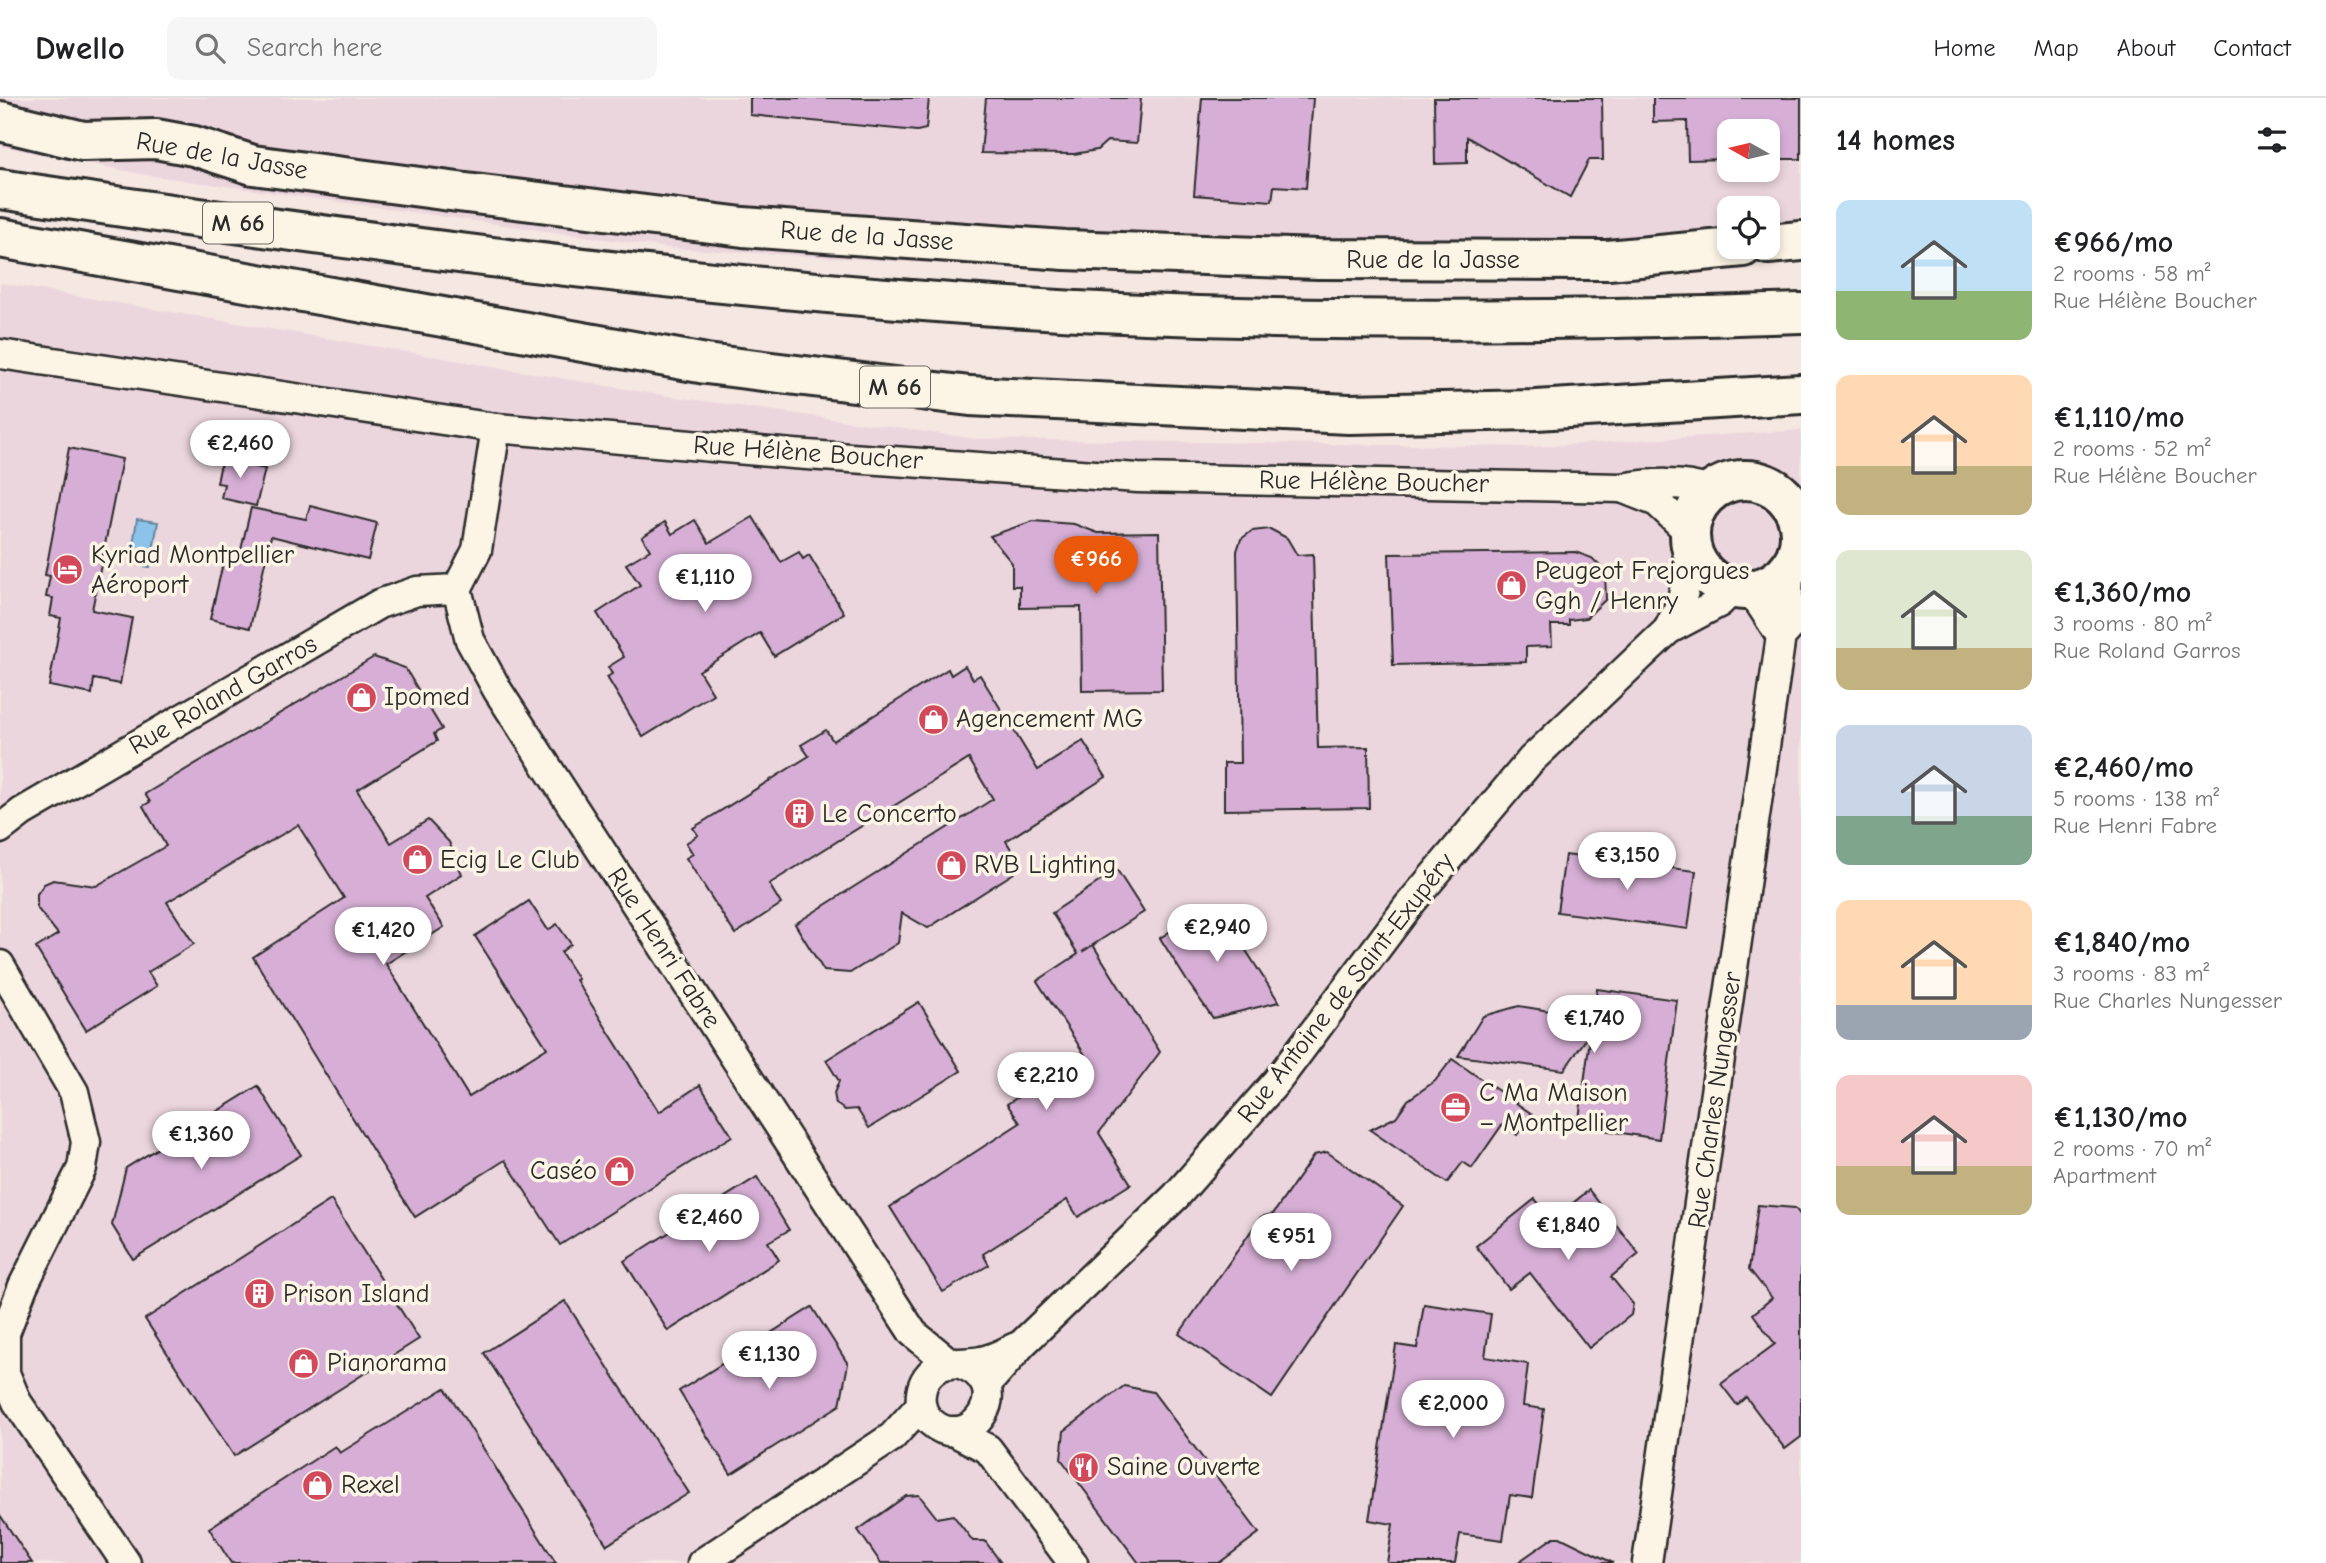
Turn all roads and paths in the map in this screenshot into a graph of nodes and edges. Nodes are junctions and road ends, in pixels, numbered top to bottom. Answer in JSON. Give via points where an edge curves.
{"nodes":[{"id":1,"x":0,"y":121,"type":"edge"},
{"id":2,"x":0,"y":189,"type":"edge"},
{"id":3,"x":0,"y":238,"type":"edge"},
{"id":4,"x":1801,"y":241,"type":"edge"},
{"id":5,"x":1780,"y":243,"type":"edge"},
{"id":6,"x":1717,"y":250,"type":"edge"},
{"id":7,"x":1801,"y":313,"type":"edge"},
{"id":8,"x":0,"y":354,"type":"edge"},
{"id":9,"x":1801,"y":394,"type":"edge"},
{"id":10,"x":496,"y":428,"type":"junction"},
{"id":11,"x":1788,"y":486,"type":"edge"},
{"id":12,"x":1621,"y":488,"type":"junction"},
{"id":13,"x":1712,"y":491,"type":"junction"},
{"id":14,"x":1692,"y":545,"type":"junction"},
{"id":15,"x":1796,"y":552,"type":"edge"},
{"id":16,"x":457,"y":589,"type":"junction"},
{"id":17,"x":1742,"y":590,"type":"junction"},
{"id":18,"x":1668,"y":630,"type":"junction"},
{"id":19,"x":1781,"y":636,"type":"junction"},
{"id":20,"x":0,"y":829,"type":"edge"},
{"id":21,"x":0,"y":965,"type":"edge"},
{"id":22,"x":913,"y":1333,"type":"junction"},
{"id":23,"x":1022,"y":1344,"type":"junction"},
{"id":24,"x":956,"y":1364,"type":"junction"},
{"id":25,"x":922,"y":1394,"type":"junction"},
{"id":26,"x":986,"y":1396,"type":"junction"},
{"id":27,"x":947,"y":1430,"type":"junction"},
{"id":28,"x":892,"y":1437,"type":"junction"},
{"id":29,"x":988,"y":1448,"type":"junction"},
{"id":30,"x":126,"y":1563,"type":"edge"},
{"id":31,"x":702,"y":1563,"type":"edge"},
{"id":32,"x":1073,"y":1563,"type":"edge"},
{"id":33,"x":1647,"y":1563,"type":"edge"}],
"edges":[{"from":1,"to":6,"type":"main road","name":"Rue de la Jasse","via":[[83,141],[144,138],[194,146],[253,165],[743,227],[1065,250],[1318,260],[1608,260]]},
{"from":2,"to":7,"type":"main road","number":"M 66","via":[[477,255],[912,300],[1292,319],[1464,321]]},
{"from":3,"to":9,"type":"main road","number":"M 66","via":[[706,364],[970,396],[1349,414],[1536,410]]},
{"from":4,"to":5,"type":"main road"},
{"from":8,"to":10,"type":"street","name":"Rue Hélène Boucher"},
{"from":10,"to":12,"type":"street","name":"Rue Hélène Boucher","via":[[1139,478]]},
{"from":10,"to":16,"type":"street","via":[[477,550]]},
{"from":11,"to":13,"type":"main road","via":[[1742,480]]},
{"from":11,"to":15,"type":"main road","via":[[1787,499],[1795,513]]},
{"from":12,"to":13,"type":"street","name":"Rue Hélène Boucher","via":[[1672,484]]},
{"from":12,"to":14,"type":"street","name":"Rue Hélène Boucher","via":[[1657,502]]},
{"from":13,"to":14,"type":"main road","via":[[1693,517]]},
{"from":14,"to":17,"type":"main road","via":[[1710,577]]},
{"from":14,"to":18,"type":"street","name":"Rue Antoine de Saint-Exupéry","via":[[1680,605]]},
{"from":15,"to":17,"type":"main road","via":[[1772,583]]},
{"from":15,"to":19,"type":"street","name":"Rue Charles Nungesser","via":[[1787,630]]},
{"from":16,"to":20,"type":"street","name":"Rue Roland Garros","via":[[417,591],[379,604]]},
{"from":16,"to":22,"type":"street","name":"Rue Henri Fabre","via":[[470,640],[498,691]]},
{"from":17,"to":18,"type":"street","name":"Rue Antoine de Saint-Exupéry"},
{"from":17,"to":19,"type":"street"},
{"from":18,"to":23,"type":"street","name":"Rue Antoine de Saint-Exupéry","via":[[1531,760],[1409,905],[1278,1081],[1176,1196]]},
{"from":19,"to":33,"type":"street","name":"Rue Charles Nungesser"},
{"from":21,"to":30,"type":"street","via":[[74,1092],[86,1142],[82,1168],[23,1286],[5,1333],[5,1373],[17,1402]]},
{"from":22,"to":24,"type":"street","name":"Rue Henri Fabre"},
{"from":22,"to":25,"type":"street","name":"Rue Henri Fabre"},
{"from":23,"to":24,"type":"street","name":"Rue Antoine de Saint-Exupéry","via":[[983,1361]]},
{"from":23,"to":26,"type":"street","name":"Rue Antoine de Saint-Exupéry"},
{"from":24,"to":25,"type":"street","via":[[930,1373]]},
{"from":24,"to":26,"type":"street","via":[[972,1368]]},
{"from":25,"to":27,"type":"street","via":[[925,1415]]},
{"from":25,"to":28,"type":"street"},
{"from":26,"to":27,"type":"street","via":[[973,1425]]},
{"from":26,"to":29,"type":"street"},
{"from":27,"to":28,"type":"street"},
{"from":27,"to":29,"type":"street"},
{"from":28,"to":31,"type":"street"},
{"from":29,"to":32,"type":"street"}]}
